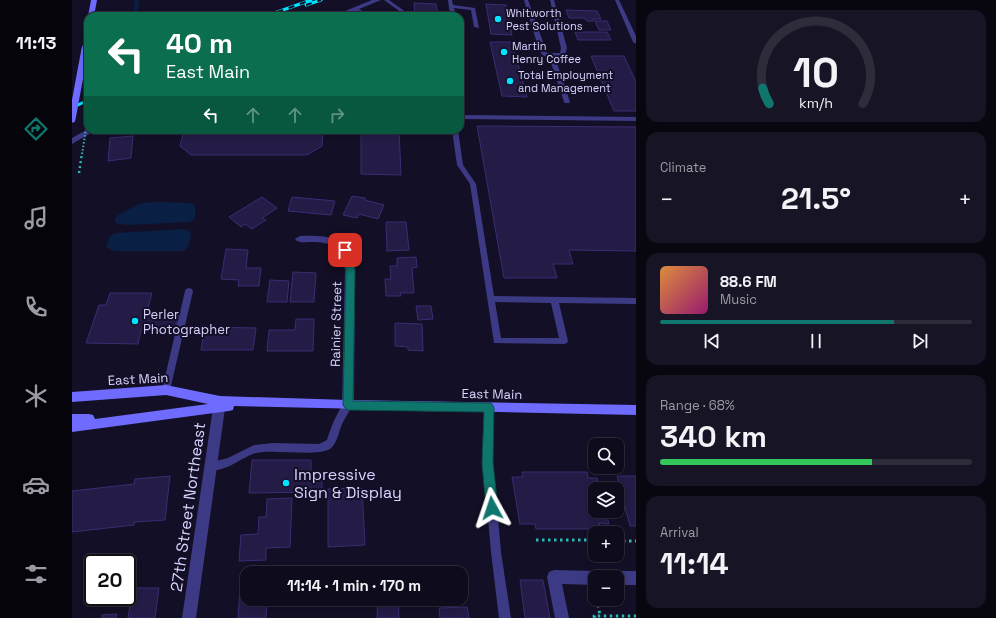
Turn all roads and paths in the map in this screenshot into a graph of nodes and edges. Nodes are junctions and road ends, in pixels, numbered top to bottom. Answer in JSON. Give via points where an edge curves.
{"nodes":[{"id":1,"x":94,"y":0,"type":"edge"},
{"id":2,"x":378,"y":0,"type":"edge"},
{"id":3,"x":386,"y":0,"type":"edge"},
{"id":4,"x":450,"y":0,"type":"edge"},
{"id":5,"x":526,"y":0,"type":"edge"},
{"id":6,"x":552,"y":0,"type":"edge"},
{"id":7,"x":617,"y":0,"type":"edge"},
{"id":8,"x":451,"y":6,"type":"junction"},
{"id":9,"x":354,"y":9,"type":"junction"},
{"id":10,"x":92,"y":12,"type":"edge"},
{"id":11,"x":346,"y":12,"type":"edge"},
{"id":12,"x":360,"y":12,"type":"edge"},
{"id":13,"x":403,"y":12,"type":"edge"},
{"id":14,"x":452,"y":12,"type":"edge"},
{"id":15,"x":476,"y":28,"type":"dead end"},
{"id":16,"x":636,"y":42,"type":"edge"},
{"id":17,"x":84,"y":54,"type":"edge"},
{"id":18,"x":552,"y":56,"type":"junction"},
{"id":19,"x":567,"y":102,"type":"dead end"},
{"id":20,"x":464,"y":117,"type":"edge"},
{"id":21,"x":72,"y":118,"type":"edge"},
{"id":22,"x":636,"y":119,"type":"edge"},
{"id":23,"x":84,"y":134,"type":"edge"},
{"id":24,"x":85,"y":134,"type":"edge"},
{"id":25,"x":456,"y":134,"type":"edge"},
{"id":26,"x":72,"y":140,"type":"edge"},
{"id":27,"x":79,"y":174,"type":"dead end"},
{"id":28,"x":300,"y":239,"type":"dead end"},
{"id":29,"x":189,"y":290,"type":"dead end"},
{"id":30,"x":490,"y":299,"type":"junction"},
{"id":31,"x":554,"y":300,"type":"junction"},
{"id":32,"x":636,"y":301,"type":"edge"},
{"id":33,"x":166,"y":390,"type":"junction"},
{"id":34,"x":72,"y":397,"type":"edge"},
{"id":35,"x":220,"y":404,"type":"junction"},
{"id":36,"x":348,"y":405,"type":"junction"},
{"id":37,"x":489,"y":408,"type":"junction"},
{"id":38,"x":636,"y":410,"type":"edge"},
{"id":39,"x":72,"y":419,"type":"edge"},
{"id":40,"x":135,"y":419,"type":"junction"},
{"id":41,"x":72,"y":426,"type":"edge"},
{"id":42,"x":211,"y":466,"type":"junction"},
{"id":43,"x":536,"y":540,"type":"dead end"},
{"id":44,"x":588,"y":540,"type":"edge"},
{"id":45,"x":624,"y":541,"type":"edge"},
{"id":46,"x":636,"y":541,"type":"edge"},
{"id":47,"x":588,"y":578,"type":"edge"},
{"id":48,"x":624,"y":578,"type":"edge"},
{"id":49,"x":636,"y":578,"type":"edge"},
{"id":50,"x":598,"y":606,"type":"edge"},
{"id":51,"x":600,"y":616,"type":"junction"},
{"id":52,"x":636,"y":616,"type":"edge"},
{"id":53,"x":189,"y":618,"type":"edge"},
{"id":54,"x":505,"y":618,"type":"edge"},
{"id":55,"x":562,"y":618,"type":"edge"},
{"id":56,"x":595,"y":618,"type":"edge"}],
"edges":[{"from":1,"to":10,"type":"main road"},
{"from":2,"to":9,"type":"street"},
{"from":3,"to":13,"type":"lane"},
{"from":4,"to":8,"type":"lane"},
{"from":5,"to":18,"type":"lane","via":[[542,50]]},
{"from":6,"to":18,"type":"lane","via":[[564,48],[563,54]]},
{"from":7,"to":16,"type":"lane"},
{"from":8,"to":14,"type":"lane"},
{"from":8,"to":15,"type":"lane","via":[[472,9]]},
{"from":9,"to":11,"type":"street"},
{"from":9,"to":12,"type":"lane"},
{"from":17,"to":21,"type":"main road","bridge":true},
{"from":18,"to":19,"type":"lane"},
{"from":20,"to":22,"type":"lane"},
{"from":23,"to":26,"type":"street"},
{"from":24,"to":27,"type":"path","bridge":true},
{"from":25,"to":30,"type":"lane","via":[[460,165],[473,184]]},
{"from":28,"to":36,"type":"street","name":"Rainier Street","via":[[330,240],[341,246],[348,256]]},
{"from":29,"to":33,"type":"lane"},
{"from":30,"to":31,"type":"lane"},
{"from":30,"to":31,"type":"lane","via":[[497,341],[564,341]]},
{"from":31,"to":32,"type":"lane"},
{"from":33,"to":34,"type":"main road","name":"East Main"},
{"from":33,"to":35,"type":"main road","name":"East Main"},
{"from":35,"to":36,"type":"main road","name":"East Main"},
{"from":35,"to":40,"type":"main road","name":"East Main"},
{"from":35,"to":42,"type":"street","name":"27th Street Northeast"},
{"from":36,"to":37,"type":"main road","name":"East Main"},
{"from":36,"to":42,"type":"lane","via":[[330,443],[326,446],[273,446],[254,449],[229,462]]},
{"from":37,"to":38,"type":"main road","name":"East Main"},
{"from":37,"to":54,"type":"lane","via":[[488,463]]},
{"from":39,"to":40,"type":"main road","name":"East Main"},
{"from":40,"to":41,"type":"main road","name":"East Main"},
{"from":42,"to":53,"type":"street","name":"27th Street Northeast"},
{"from":43,"to":44,"type":"path"},
{"from":45,"to":46,"type":"path"},
{"from":47,"to":55,"type":"street","via":[[554,577]]},
{"from":48,"to":49,"type":"street"},
{"from":50,"to":51,"type":"path"},
{"from":51,"to":52,"type":"path"},
{"from":51,"to":56,"type":"path","via":[[594,616]]}]}
